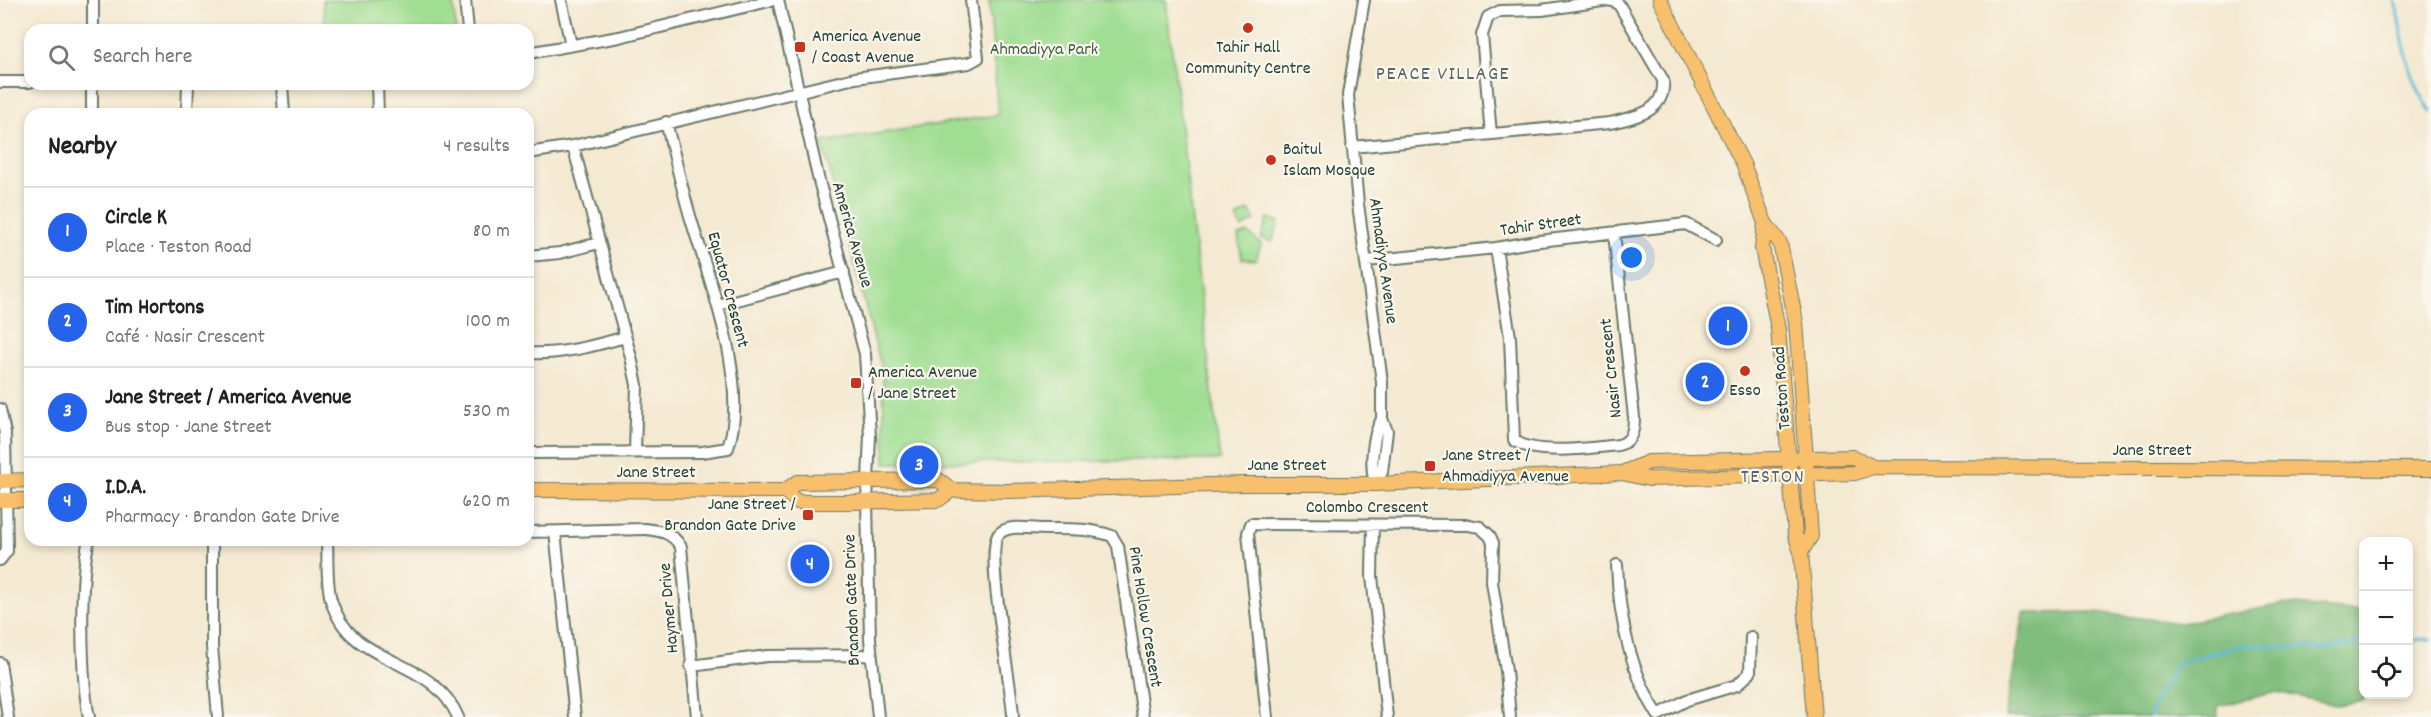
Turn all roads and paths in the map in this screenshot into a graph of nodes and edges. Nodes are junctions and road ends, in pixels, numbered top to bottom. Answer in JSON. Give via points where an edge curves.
{"nodes":[{"id":1,"x":93,"y":0,"type":"edge"},
{"id":2,"x":465,"y":0,"type":"edge"},
{"id":3,"x":561,"y":0,"type":"edge"},
{"id":4,"x":776,"y":0,"type":"edge"},
{"id":5,"x":971,"y":0,"type":"edge"},
{"id":6,"x":1364,"y":0,"type":"edge"},
{"id":7,"x":1660,"y":0,"type":"edge"},
{"id":8,"x":93,"y":24,"type":"edge"},
{"id":9,"x":467,"y":24,"type":"edge"},
{"id":10,"x":571,"y":45,"type":"junction"},
{"id":11,"x":534,"y":52,"type":"edge"},
{"id":12,"x":0,"y":82,"type":"edge"},
{"id":13,"x":24,"y":82,"type":"edge"},
{"id":14,"x":92,"y":90,"type":"edge"},
{"id":15,"x":188,"y":90,"type":"edge"},
{"id":16,"x":282,"y":90,"type":"edge"},
{"id":17,"x":377,"y":90,"type":"edge"},
{"id":18,"x":797,"y":93,"type":"junction"},
{"id":19,"x":92,"y":108,"type":"edge"},
{"id":20,"x":188,"y":108,"type":"edge"},
{"id":21,"x":284,"y":108,"type":"edge"},
{"id":22,"x":378,"y":108,"type":"edge"},
{"id":23,"x":666,"y":122,"type":"junction"},
{"id":24,"x":1491,"y":134,"type":"junction"},
{"id":25,"x":573,"y":146,"type":"junction"},
{"id":26,"x":1352,"y":147,"type":"junction"},
{"id":27,"x":534,"y":152,"type":"edge"},
{"id":28,"x":1765,"y":224,"type":"junction"},
{"id":29,"x":1614,"y":233,"type":"junction"},
{"id":30,"x":1716,"y":240,"type":"dead end"},
{"id":31,"x":599,"y":243,"type":"junction"},
{"id":32,"x":1496,"y":248,"type":"junction"},
{"id":33,"x":534,"y":255,"type":"edge"},
{"id":34,"x":1366,"y":261,"type":"junction"},
{"id":35,"x":844,"y":272,"type":"junction"},
{"id":36,"x":718,"y":305,"type":"junction"},
{"id":37,"x":625,"y":337,"type":"junction"},
{"id":38,"x":534,"y":353,"type":"edge"},
{"id":39,"x":0,"y":409,"type":"edge"},
{"id":40,"x":635,"y":452,"type":"junction"},
{"id":41,"x":534,"y":453,"type":"edge"},
{"id":42,"x":1806,"y":458,"type":"junction"},
{"id":43,"x":1787,"y":459,"type":"junction"},
{"id":44,"x":1873,"y":467,"type":"junction"},
{"id":45,"x":2431,"y":469,"type":"edge"},
{"id":46,"x":1622,"y":473,"type":"junction"},
{"id":47,"x":1807,"y":474,"type":"junction"},
{"id":48,"x":1789,"y":475,"type":"junction"},
{"id":49,"x":24,"y":480,"type":"edge"},
{"id":50,"x":3,"y":481,"type":"edge"},
{"id":51,"x":868,"y":482,"type":"junction"},
{"id":52,"x":1375,"y":484,"type":"junction"},
{"id":53,"x":534,"y":490,"type":"edge"},
{"id":54,"x":952,"y":490,"type":"junction"},
{"id":55,"x":784,"y":491,"type":"junction"},
{"id":56,"x":3,"y":500,"type":"edge"},
{"id":57,"x":24,"y":500,"type":"edge"},
{"id":58,"x":867,"y":501,"type":"junction"},
{"id":59,"x":1373,"y":525,"type":"junction"},
{"id":60,"x":534,"y":532,"type":"edge"},
{"id":61,"x":555,"y":532,"type":"junction"},
{"id":62,"x":88,"y":546,"type":"edge"},
{"id":63,"x":212,"y":546,"type":"edge"},
{"id":64,"x":327,"y":546,"type":"edge"},
{"id":65,"x":1801,"y":552,"type":"junction"},
{"id":66,"x":0,"y":560,"type":"edge"},
{"id":67,"x":1617,"y":565,"type":"dead end"},
{"id":68,"x":1751,"y":637,"type":"dead end"},
{"id":69,"x":872,"y":655,"type":"junction"},
{"id":70,"x":0,"y":663,"type":"edge"},
{"id":71,"x":691,"y":666,"type":"junction"},
{"id":72,"x":1657,"y":716,"type":"edge"},
{"id":73,"x":8,"y":717,"type":"edge"},
{"id":74,"x":89,"y":717,"type":"edge"},
{"id":75,"x":218,"y":717,"type":"edge"},
{"id":76,"x":458,"y":717,"type":"edge"},
{"id":77,"x":575,"y":717,"type":"edge"},
{"id":78,"x":697,"y":717,"type":"edge"},
{"id":79,"x":878,"y":717,"type":"edge"},
{"id":80,"x":1013,"y":717,"type":"edge"},
{"id":81,"x":1143,"y":717,"type":"edge"},
{"id":82,"x":1268,"y":717,"type":"edge"},
{"id":83,"x":1387,"y":717,"type":"edge"},
{"id":84,"x":1510,"y":717,"type":"edge"},
{"id":85,"x":1814,"y":717,"type":"edge"}],
"edges":[{"from":1,"to":8,"type":"street"},
{"from":2,"to":9,"type":"street"},
{"from":3,"to":10,"type":"street"},
{"from":4,"to":10,"type":"street"},
{"from":4,"to":18,"type":"street","name":"America Avenue"},
{"from":5,"to":18,"type":"street","via":[[978,58],[969,63],[855,78]]},
{"from":6,"to":26,"type":"street","name":"Ahmadiyya Avenue","via":[[1348,95]]},
{"from":7,"to":28,"type":"main road","name":"Teston Road","via":[[1744,166]]},
{"from":10,"to":11,"type":"street"},
{"from":12,"to":13,"type":"street"},
{"from":14,"to":19,"type":"street"},
{"from":15,"to":20,"type":"street"},
{"from":16,"to":21,"type":"street"},
{"from":17,"to":22,"type":"street"},
{"from":18,"to":23,"type":"street"},
{"from":18,"to":35,"type":"street","name":"America Avenue"},
{"from":23,"to":25,"type":"street"},
{"from":23,"to":36,"type":"street","name":"Equator Crescent"},
{"from":24,"to":24,"type":"street","via":[[1610,123],[1641,116],[1659,105],[1663,80],[1618,3],[1609,0],[1542,10],[1500,11],[1488,17],[1482,35]]},
{"from":24,"to":26,"type":"street"},
{"from":25,"to":27,"type":"street"},
{"from":25,"to":31,"type":"street"},
{"from":26,"to":34,"type":"street","name":"Ahmadiyya Avenue"},
{"from":28,"to":42,"type":"main road","name":"Teston Road","via":[[1780,243],[1796,322]]},
{"from":28,"to":43,"type":"main road","name":"Teston Road","via":[[1762,248],[1778,329]]},
{"from":29,"to":30,"type":"street","name":"Tahir Street","via":[[1686,224]]},
{"from":29,"to":32,"type":"street","name":"Tahir Street"},
{"from":29,"to":32,"type":"street","name":"Nasir Crescent","via":[[1634,417],[1630,438],[1618,446],[1551,449],[1521,445],[1514,440],[1510,337]]},
{"from":31,"to":33,"type":"street"},
{"from":31,"to":37,"type":"street"},
{"from":32,"to":34,"type":"street","name":"Tahir Street"},
{"from":34,"to":52,"type":"street","name":"Ahmadiyya Avenue","via":[[1382,382],[1382,419],[1387,432],[1382,472]]},
{"from":35,"to":36,"type":"street"},
{"from":35,"to":51,"type":"street","name":"America Avenue","via":[[869,387]]},
{"from":36,"to":40,"type":"street","name":"Equator Crescent","via":[[732,383],[733,418],[728,448]]},
{"from":37,"to":38,"type":"street","via":[[599,346]]},
{"from":37,"to":40,"type":"street","via":[[637,385]]},
{"from":39,"to":50,"type":"street","via":[[5,433]]},
{"from":40,"to":41,"type":"street","name":"Equator Crescent"},
{"from":42,"to":43,"type":"main road","name":"Jane Street"},
{"from":42,"to":44,"type":"main road","name":"Jane Street","via":[[1854,457]]},
{"from":42,"to":47,"type":"main road","name":"Teston Road"},
{"from":43,"to":46,"type":"main road","name":"Jane Street","via":[[1649,462]]},
{"from":43,"to":48,"type":"main road","name":"Teston Road"},
{"from":44,"to":45,"type":"main road","name":"Jane Street"},
{"from":44,"to":47,"type":"main road","name":"Jane Street","via":[[1855,473]]},
{"from":46,"to":48,"type":"main road","name":"Jane Street","via":[[1649,479]]},
{"from":46,"to":52,"type":"main road","name":"Jane Street"},
{"from":47,"to":48,"type":"main road","name":"Jane Street"},
{"from":47,"to":65,"type":"main road","name":"Teston Road","via":[[1811,536]]},
{"from":48,"to":65,"type":"main road","name":"Teston Road","via":[[1795,534]]},
{"from":49,"to":50,"type":"main road"},
{"from":50,"to":56,"type":"street"},
{"from":51,"to":54,"type":"main road","name":"Jane Street","via":[[939,480]]},
{"from":51,"to":55,"type":"main road","name":"Jane Street","via":[[798,482]]},
{"from":51,"to":58,"type":"street","name":"Brandon Gate Drive"},
{"from":52,"to":54,"type":"main road","name":"Jane Street"},
{"from":53,"to":55,"type":"main road","name":"Jane Street"},
{"from":54,"to":58,"type":"main road","name":"Jane Street","via":[[939,500]]},
{"from":55,"to":58,"type":"main road","name":"Jane Street","via":[[798,502]]},
{"from":56,"to":57,"type":"main road"},
{"from":56,"to":66,"type":"street","via":[[7,551]]},
{"from":58,"to":69,"type":"street","name":"Brandon Gate Drive"},
{"from":59,"to":82,"type":"street","name":"Colombo Crescent","via":[[1251,524],[1248,532]]},
{"from":59,"to":83,"type":"street","via":[[1372,576]]},
{"from":59,"to":84,"type":"street","name":"Colombo Crescent","via":[[1468,525],[1480,527],[1490,536],[1492,582]]},
{"from":60,"to":61,"type":"street","name":"Haymer Drive"},
{"from":61,"to":71,"type":"street","name":"Haymer Drive","via":[[645,529],[661,531],[676,539],[681,547]]},
{"from":61,"to":77,"type":"street"},
{"from":62,"to":74,"type":"street","via":[[84,581],[85,697]]},
{"from":63,"to":75,"type":"street","via":[[212,647]]},
{"from":64,"to":76,"type":"street","via":[[331,598],[337,616],[363,646],[433,681]]},
{"from":65,"to":85,"type":"main road","name":"Teston Road"},
{"from":67,"to":72,"type":"street","via":[[1631,662]]},
{"from":68,"to":72,"type":"street","via":[[1750,673],[1737,685],[1687,700]]},
{"from":69,"to":71,"type":"street","via":[[767,656]]},
{"from":69,"to":79,"type":"street","name":"Brandon Gate Drive"},
{"from":70,"to":73,"type":"street"},
{"from":71,"to":78,"type":"street","name":"Haymer Drive"},
{"from":80,"to":81,"type":"street","name":"Pine Hollow Crescent","via":[[1012,685],[993,558],[996,537],[1012,528],[1095,530],[1112,536],[1118,546]]}]}
